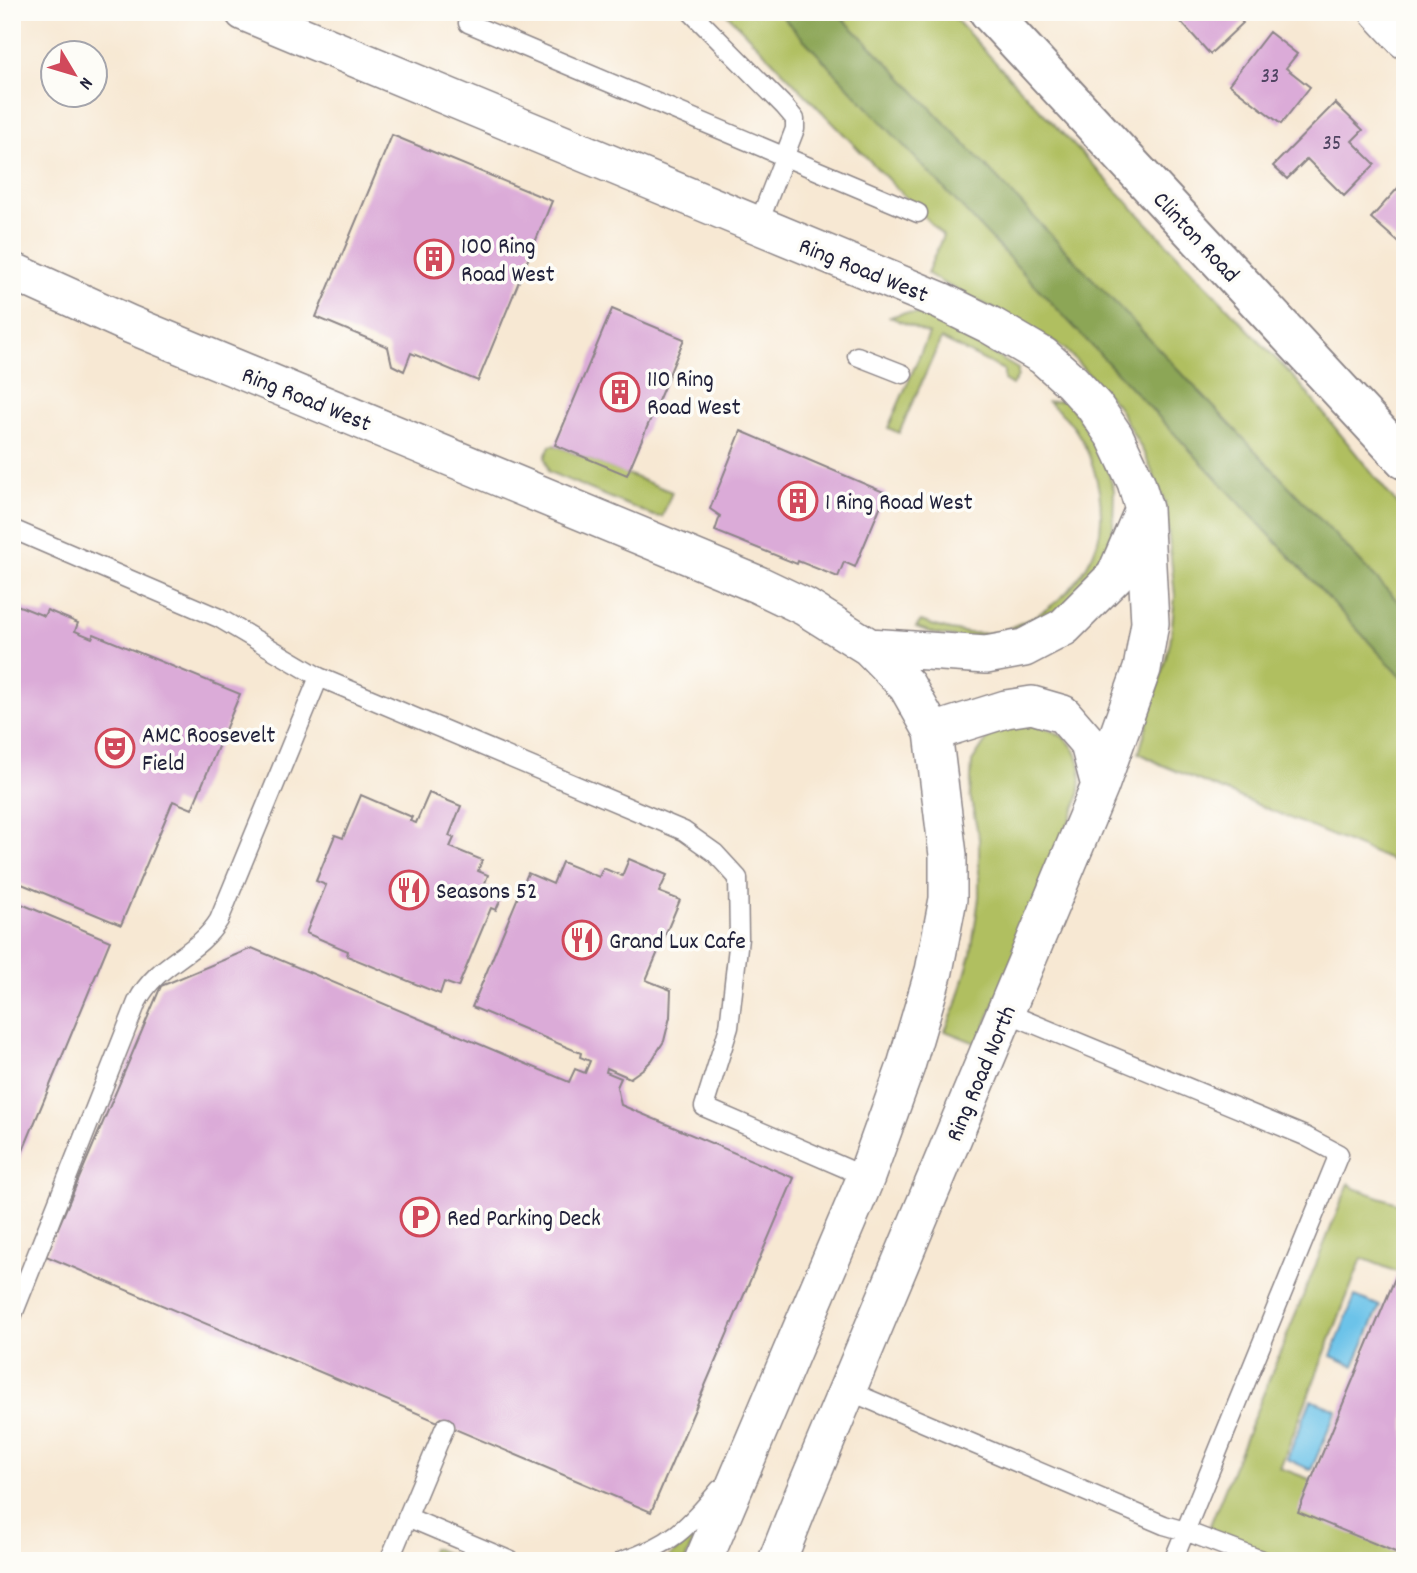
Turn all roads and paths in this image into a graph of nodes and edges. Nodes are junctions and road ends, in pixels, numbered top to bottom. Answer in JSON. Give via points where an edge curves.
{"nodes":[{"id":1,"x":244,"y":12,"type":"edge"},
{"id":2,"x":472,"y":12,"type":"edge"},
{"id":3,"x":691,"y":12,"type":"edge"},
{"id":4,"x":989,"y":12,"type":"edge"},
{"id":5,"x":1379,"y":12,"type":"edge"},
{"id":6,"x":1405,"y":40,"type":"edge"},
{"id":7,"x":784,"y":158,"type":"junction"},
{"id":8,"x":918,"y":214,"type":"dead end"},
{"id":9,"x":758,"y":225,"type":"junction"},
{"id":10,"x":12,"y":271,"type":"edge"},
{"id":11,"x":857,"y":356,"type":"dead end"},
{"id":12,"x":903,"y":374,"type":"dead end"},
{"id":13,"x":1405,"y":460,"type":"edge"},
{"id":14,"x":1144,"y":509,"type":"junction"},
{"id":15,"x":12,"y":529,"type":"edge"},
{"id":16,"x":869,"y":648,"type":"junction"},
{"id":17,"x":318,"y":677,"type":"junction"},
{"id":18,"x":933,"y":732,"type":"junction"},
{"id":19,"x":1100,"y":786,"type":"junction"},
{"id":20,"x":1005,"y":1012,"type":"junction"},
{"id":21,"x":866,"y":1177,"type":"junction"},
{"id":22,"x":12,"y":1317,"type":"edge"},
{"id":23,"x":847,"y":1391,"type":"junction"},
{"id":24,"x":445,"y":1427,"type":"dead end"},
{"id":25,"x":748,"y":1454,"type":"junction"},
{"id":26,"x":800,"y":1503,"type":"junction"},
{"id":27,"x":407,"y":1517,"type":"junction"},
{"id":28,"x":1185,"y":1531,"type":"junction"},
{"id":29,"x":389,"y":1561,"type":"edge"},
{"id":30,"x":511,"y":1561,"type":"edge"},
{"id":31,"x":622,"y":1561,"type":"edge"},
{"id":32,"x":703,"y":1561,"type":"edge"},
{"id":33,"x":777,"y":1561,"type":"edge"},
{"id":34,"x":801,"y":1561,"type":"edge"},
{"id":35,"x":1173,"y":1561,"type":"edge"},
{"id":36,"x":1264,"y":1561,"type":"edge"}],
"edges":[{"from":1,"to":9,"type":"street","name":"Ring Road West"},
{"from":2,"to":7,"type":"lane","via":[[467,23]]},
{"from":3,"to":7,"type":"lane","via":[[794,119]]},
{"from":4,"to":13,"type":"main road","name":"Clinton Road"},
{"from":5,"to":6,"type":"street"},
{"from":7,"to":8,"type":"lane"},
{"from":7,"to":9,"type":"lane"},
{"from":9,"to":14,"type":"street","name":"Ring Road West","via":[[942,301],[1043,356],[1094,406],[1115,437]]},
{"from":10,"to":16,"type":"street","name":"Ring Road West","via":[[129,324],[759,585],[805,607]]},
{"from":11,"to":12,"type":"lane"},
{"from":14,"to":16,"type":"street","via":[[1115,576],[1064,627],[1024,648],[985,655]]},
{"from":14,"to":19,"type":"street","name":"Ring Road West","via":[[1150,623],[1142,669]]},
{"from":15,"to":17,"type":"lane","via":[[219,618]]},
{"from":16,"to":18,"type":"street","via":[[907,686]]},
{"from":17,"to":21,"type":"lane","via":[[684,831],[715,853],[738,878],[739,938],[729,1027],[704,1107]]},
{"from":17,"to":22,"type":"lane","via":[[219,920],[211,932],[155,976],[137,1002]]},
{"from":18,"to":19,"type":"street","via":[[1032,705],[1063,714],[1089,744]]},
{"from":18,"to":21,"type":"street","via":[[948,855],[948,899],[934,971],[906,1066]]},
{"from":19,"to":20,"type":"street","name":"Ring Road North"},
{"from":20,"to":23,"type":"street","name":"Ring Road North"},
{"from":20,"to":28,"type":"lane","via":[[1339,1154]]},
{"from":21,"to":25,"type":"street"},
{"from":23,"to":26,"type":"street","name":"Ring Road North"},
{"from":23,"to":28,"type":"lane"},
{"from":24,"to":27,"type":"lane"},
{"from":25,"to":31,"type":"lane","via":[[696,1519],[672,1539]]},
{"from":25,"to":32,"type":"street"},
{"from":26,"to":33,"type":"street","name":"Ring Road North"},
{"from":26,"to":34,"type":"street"},
{"from":27,"to":29,"type":"lane"},
{"from":27,"to":30,"type":"lane"},
{"from":28,"to":35,"type":"lane"},
{"from":28,"to":36,"type":"lane"}]}
